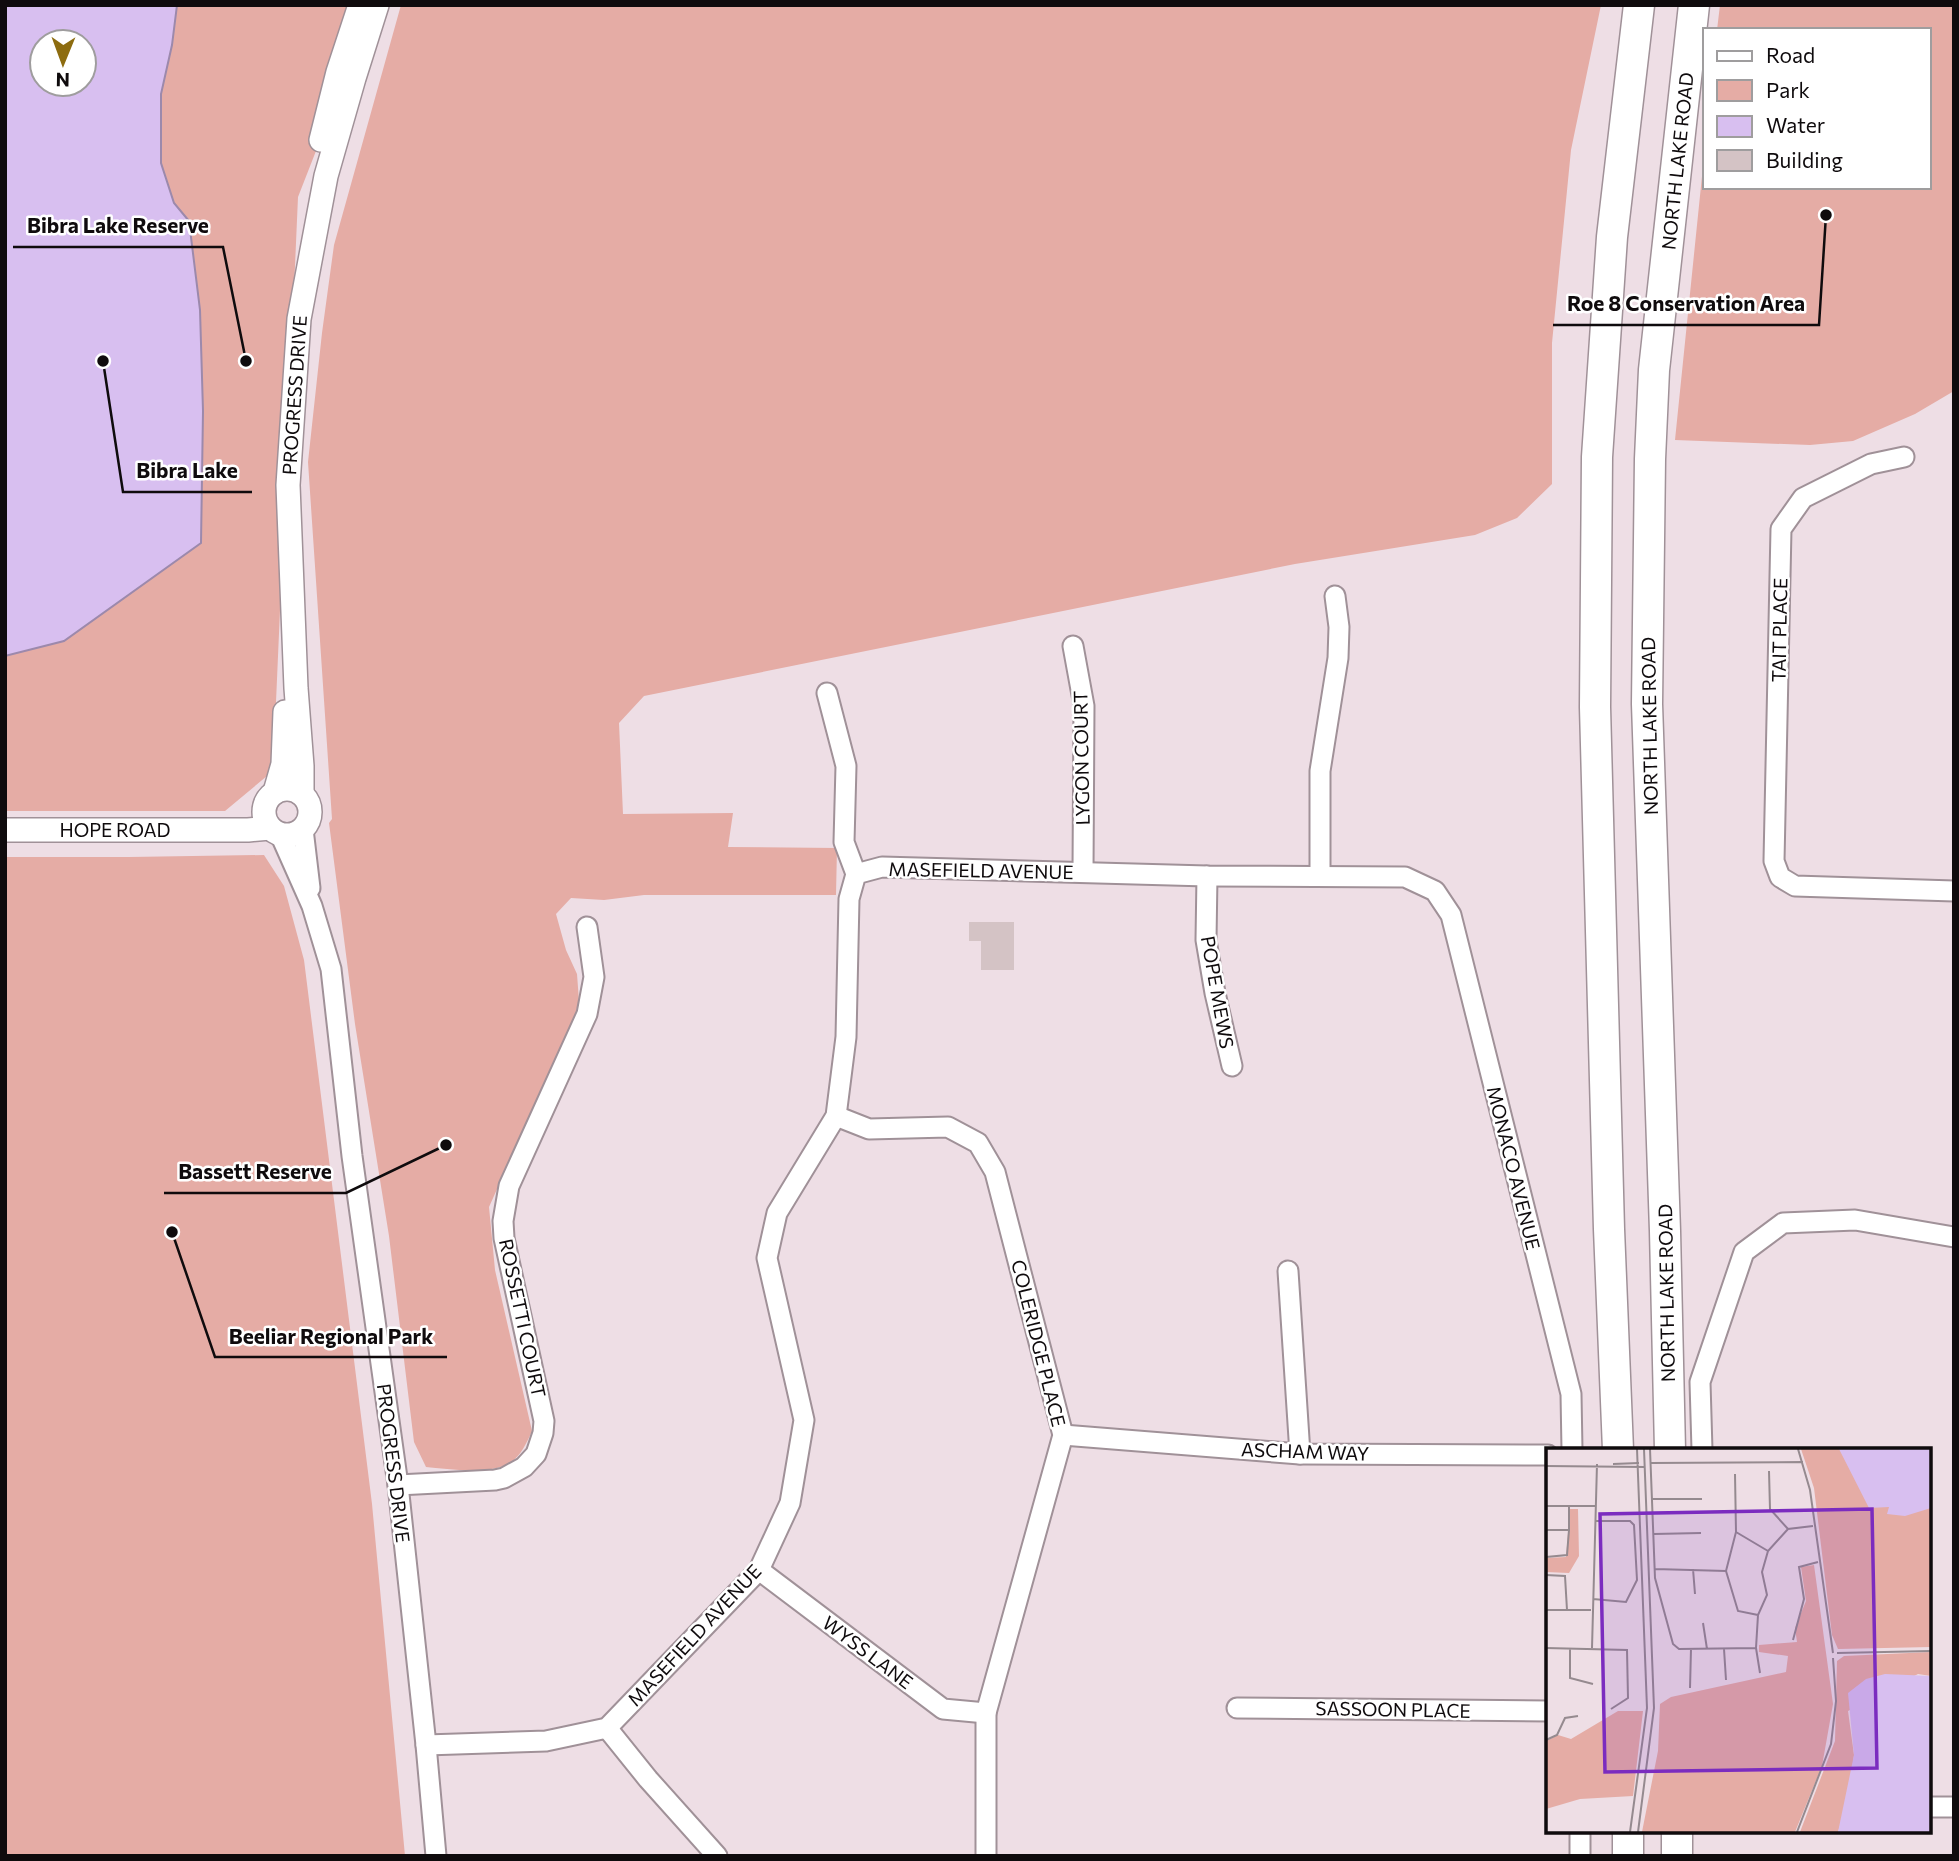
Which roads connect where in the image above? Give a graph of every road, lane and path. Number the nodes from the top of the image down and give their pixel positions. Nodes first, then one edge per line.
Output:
1 (360, 5) edge
2 (377, 5) edge
3 (1639, 5) edge
4 (1694, 5) edge
5 (1904, 457) dead end
6 (1335, 596) dead end
7 (1073, 646) dead end
8 (827, 693) dead end
9 (302, 794) junction
10 (270, 798) junction
11 (224, 829) junction
12 (303, 829) junction
13 (5, 830) edge
14 (275, 831) junction
15 (1083, 872) junction
16 (856, 874) junction
17 (1207, 876) junction
18 (1320, 876) junction
19 (1435, 891) joint
20 (1954, 891) edge
21 (312, 906) junction
22 (587, 927) dead end
23 (1232, 1066) dead end
24 (836, 1116) junction
25 (1954, 1237) edge
26 (1288, 1271) dead end
27 (1063, 1435) junction
28 (1572, 1448) edge
29 (1618, 1448) edge
30 (1670, 1448) edge
31 (1702, 1448) edge
32 (1300, 1454) junction
33 (1546, 1455) edge
34 (398, 1485) junction
35 (759, 1570) junction
36 (1237, 1707) dead end
37 (1546, 1711) edge
38 (986, 1713) junction
39 (607, 1728) junction
40 (426, 1745) junction
41 (1931, 1807) edge
42 (1954, 1807) edge
43 (1580, 1833) edge
44 (1628, 1833) edge
45 (1677, 1833) edge
46 (436, 1856) edge
47 (717, 1856) edge
48 (986, 1856) edge
49 (1580, 1856) edge
50 (1628, 1856) edge
51 (1677, 1856) edge

1 - 10 street, PROGRESS DRIVE
2 - 9 street, PROGRESS DRIVE
3 - 29 main road
4 - 30 main road, NORTH LAKE ROAD
5 - 20 street, TAIT PLACE
6 - 18 street
7 - 15 street, LYGON COURT
8 - 16 street
9 - 10 street
9 - 12 street
10 - 11 street
10 - 14 street
11 - 13 street, HOPE ROAD
11 - 14 street, HOPE ROAD
12 - 14 street
12 - 21 street, PROGRESS DRIVE
14 - 21 street, PROGRESS DRIVE
15 - 16 street, MASEFIELD AVENUE
15 - 17 street, MASEFIELD AVENUE
16 - 24 street, MASEFIELD AVENUE
17 - 18 street, MASEFIELD AVENUE
17 - 23 street, POPE MEWS
18 - 19 street, MASEFIELD AVENUE
19 - 28 street, MONACO AVENUE
21 - 34 street, PROGRESS DRIVE
22 - 34 street, ROSSETTI COURT
24 - 27 street, COLERIDGE PLACE
24 - 35 street, MASEFIELD AVENUE
25 - 31 street
26 - 32 street
27 - 32 street, ASCHAM WAY
27 - 38 street, COLERIDGE PLACE
32 - 33 street, ASCHAM WAY
34 - 40 street, PROGRESS DRIVE
35 - 38 street, WYSS LANE
35 - 39 street, MASEFIELD AVENUE
36 - 37 street, SASSOON PLACE
38 - 48 street, COLERIDGE PLACE
39 - 40 street
39 - 47 street
40 - 46 street, PROGRESS DRIVE
41 - 42 street
43 - 49 street
44 - 50 main road
45 - 51 main road

